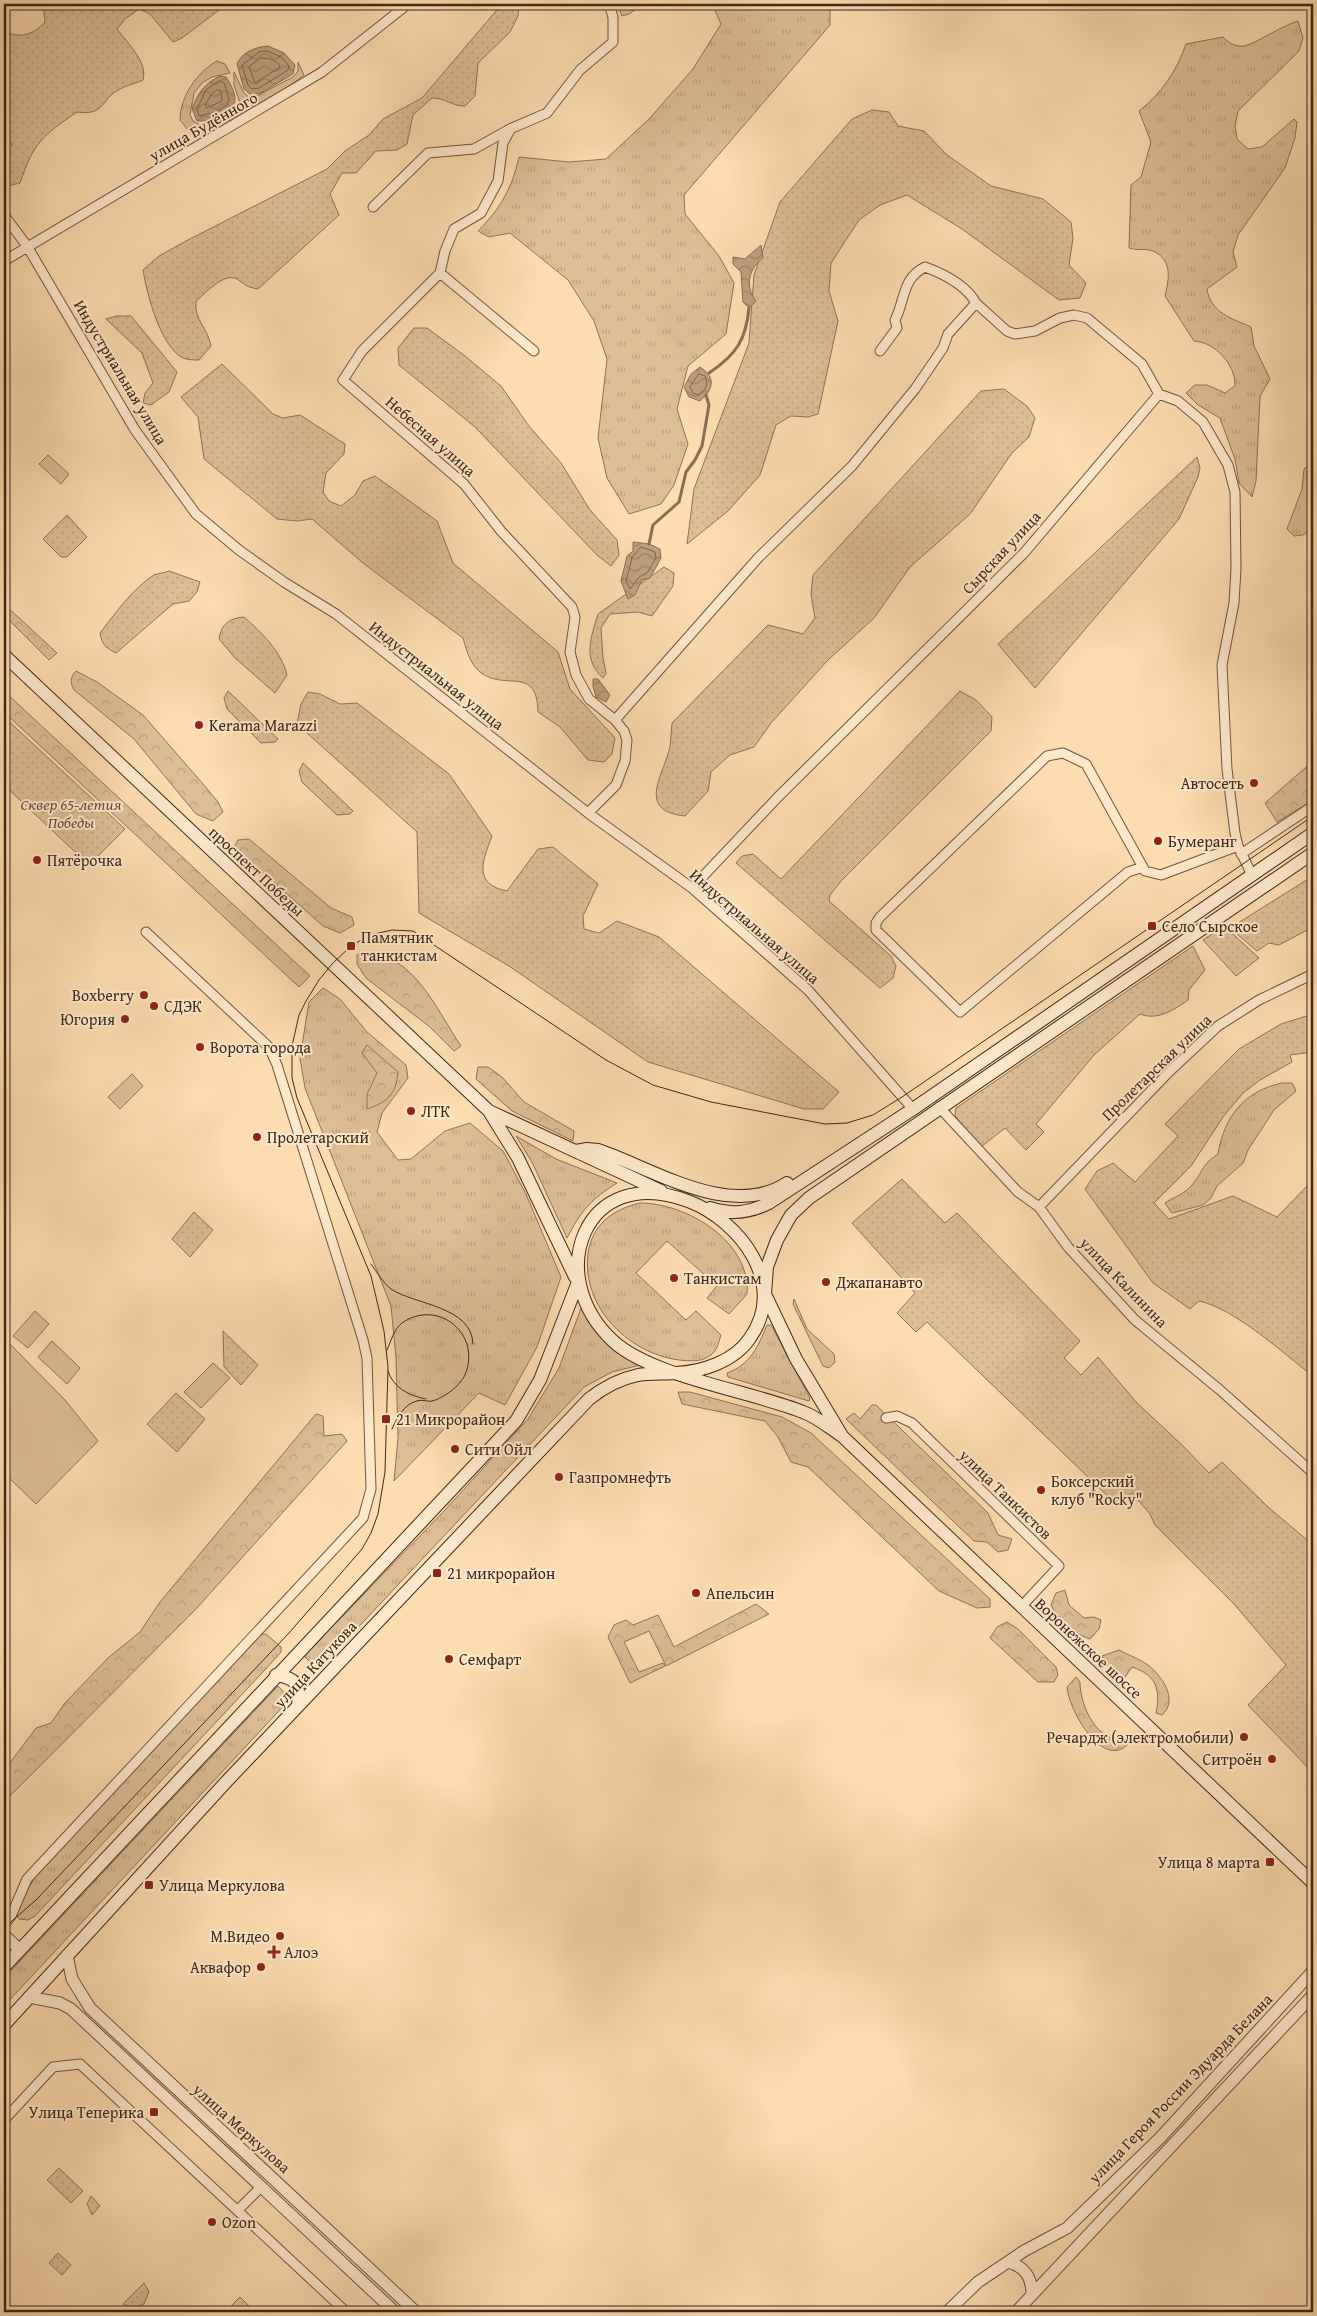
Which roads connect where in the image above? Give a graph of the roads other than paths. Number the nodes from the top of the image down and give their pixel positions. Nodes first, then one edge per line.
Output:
1 (408, 4) edge
2 (609, 4) edge
3 (510, 129) junction
4 (374, 207) dead end
5 (4, 215) edge
6 (27, 246) junction
7 (4, 261) edge
8 (440, 273) junction
9 (976, 303) junction
10 (534, 351) dead end
11 (880, 351) dead end
12 (1160, 394) junction
13 (4, 654) edge
14 (614, 720) junction
15 (1313, 806) edge
16 (588, 813) junction
17 (1313, 833) edge
18 (1240, 850) junction
19 (1313, 853) edge
20 (1143, 867) junction
21 (1252, 875) junction
22 (692, 888) junction
23 (146, 932) dead end
24 (1313, 974) edge
25 (939, 1107) junction
26 (913, 1109) junction
27 (489, 1111) junction
28 (576, 1151) junction
29 (834, 1159) junction
30 (668, 1193) junction
31 (695, 1204) junction
32 (1039, 1207) junction
33 (578, 1282) junction
34 (765, 1294) junction
35 (678, 1373) junction
36 (886, 1418) dead end
37 (842, 1436) junction
38 (1313, 1473) edge
39 (1021, 1607) junction
40 (276, 1675) junction
41 (298, 1706) junction
42 (1313, 1883) edge
43 (4, 1925) edge
44 (4, 1935) edge
45 (20, 1950) junction
46 (67, 1954) junction
47 (4, 1967) edge
48 (1313, 1971) edge
49 (1313, 1995) edge
50 (29, 1997) junction
51 (4, 2025) edge
52 (4, 2120) edge
53 (261, 2187) junction
54 (238, 2210) junction
55 (1008, 2262) junction
56 (1032, 2295) junction
57 (343, 2311) edge
58 (395, 2312) edge
59 (416, 2312) edge
60 (947, 2312) edge
61 (1016, 2312) edge

1 - 6 street, улица Будённого
2 - 3 street
3 - 4 street
3 - 8 street
5 - 6 street, Индустриальная улица
6 - 7 street, улица Будённого
6 - 16 street, Индустриальная улица
8 - 10 street
8 - 14 street, Небесная улица
9 - 11 street
9 - 12 street
9 - 14 street
12 - 18 street
12 - 22 street, Сырская улица
13 - 27 main road, проспект Победы
14 - 16 street, Небесная улица
15 - 18 street
16 - 22 street, Индустриальная улица
17 - 21 main road
18 - 20 street
18 - 21 street
19 - 25 main road
20 - 20 street
21 - 26 main road
22 - 26 street, Индустриальная улица
23 - 43 street
24 - 32 street, Пролетарская улица
25 - 32 street, улица Калинина
25 - 34 main road
26 - 29 main road
27 - 28 main road
27 - 33 main road
28 - 29 main road
28 - 30 main road
29 - 31 main road
30 - 31 main road
30 - 33 main road
31 - 34 main road
32 - 38 street, улица Калинина
33 - 35 main road
33 - 40 main road, улица Катукова
34 - 35 main road
34 - 37 main road
35 - 37 main road
35 - 41 main road, улица Катукова
36 - 39 street, улица Танкистов
37 - 39 main road, Воронежское шоссе
39 - 42 main road, Воронежское шоссе
40 - 41 main road
40 - 45 main road, улица Катукова
41 - 46 main road, улица Катукова
44 - 45 street
45 - 47 main road, улица Катукова
46 - 50 main road, улица Катукова
46 - 59 street, улица Меркулова
48 - 55 street, улица Героя России Эдуарда Белана
49 - 56 street, улица Героя России Эдуарда Белана
50 - 51 main road, улица Катукова
50 - 53 street, улица Меркулова
52 - 54 street
53 - 54 street
53 - 58 street, улица Меркулова
54 - 57 street
55 - 56 street
55 - 60 street, улица Героя России Эдуарда Белана
56 - 61 street, улица Героя России Эдуарда Белана

